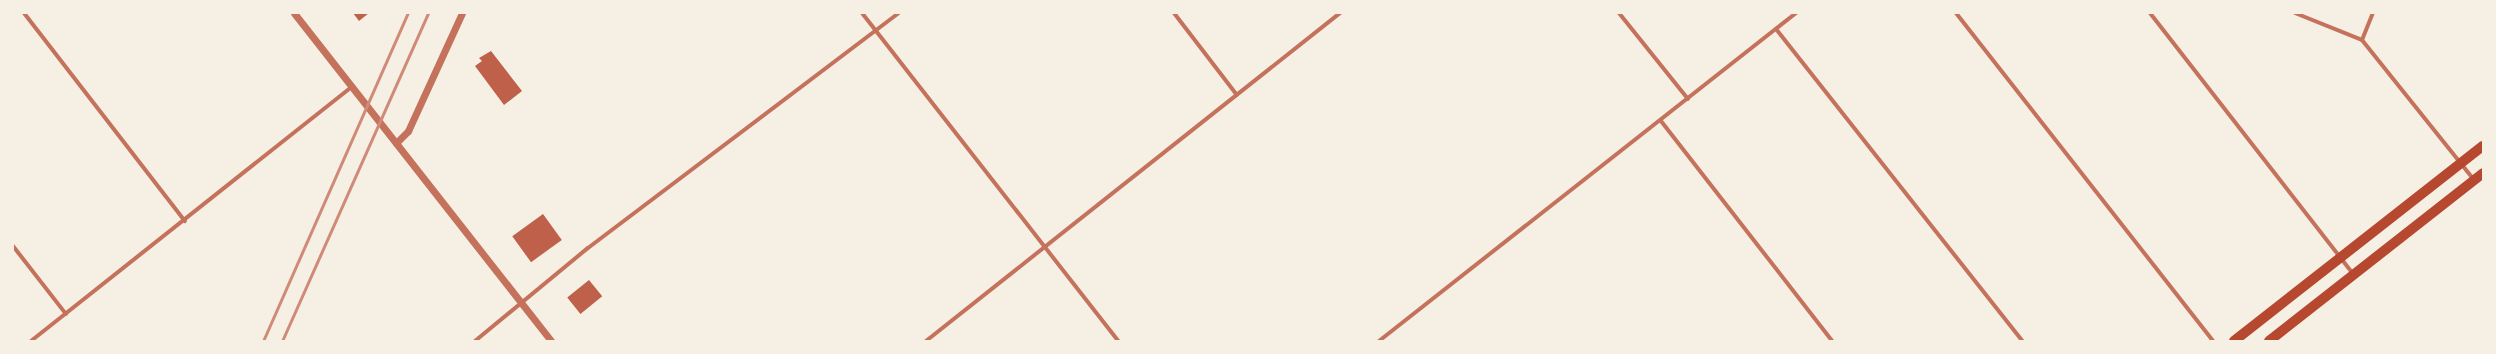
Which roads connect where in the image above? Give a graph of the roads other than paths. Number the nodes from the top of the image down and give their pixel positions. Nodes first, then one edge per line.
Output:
1 (24, 13) edge
2 (294, 13) edge
3 (462, 13) edge
4 (862, 13) edge
5 (899, 13) edge
6 (1174, 13) edge
7 (1340, 13) edge
8 (1619, 13) edge
9 (1796, 13) edge
10 (1956, 13) edge
11 (2150, 13) edge
12 (2295, 13) edge
13 (2373, 13) edge
14 (1776, 29) junction
15 (876, 31) junction
16 (2362, 40) junction
17 (352, 87) junction
18 (1237, 95) junction
19 (1688, 99) junction
20 (1661, 121) junction
21 (396, 143) junction
22 (2483, 146) edge
23 (2460, 163) junction
24 (2483, 173) edge
25 (2474, 180) junction
26 (185, 221) junction
27 (13, 246) edge
28 (1045, 247) junction
29 (2340, 258) junction
30 (2353, 275) junction
31 (521, 303) junction
32 (66, 314) junction
33 (31, 341) edge
34 (475, 341) edge
35 (551, 341) edge
36 (926, 341) edge
37 (1118, 341) edge
38 (1379, 341) edge
39 (1832, 341) edge
40 (2022, 341) edge
41 (2213, 341) edge
42 (2234, 341) edge
43 (2269, 341) edge

1 - 26 street
2 - 17 street
3 - 21 street
4 - 15 street
5 - 15 street
6 - 18 street
7 - 18 street
8 - 19 street
9 - 14 street
10 - 41 street
11 - 29 street
12 - 16 street
13 - 16 street
14 - 19 street
14 - 40 street
15 - 28 street
15 - 31 street
16 - 23 street
17 - 21 street
17 - 26 street
18 - 28 street
19 - 20 street
20 - 38 street
20 - 39 street
21 - 31 street
22 - 23 main road
23 - 25 street
23 - 29 main road
24 - 25 main road
25 - 30 main road
26 - 32 street
27 - 32 street
28 - 36 street
28 - 37 street
29 - 30 street
29 - 42 main road
30 - 43 main road
31 - 34 street
31 - 35 street
32 - 33 street

